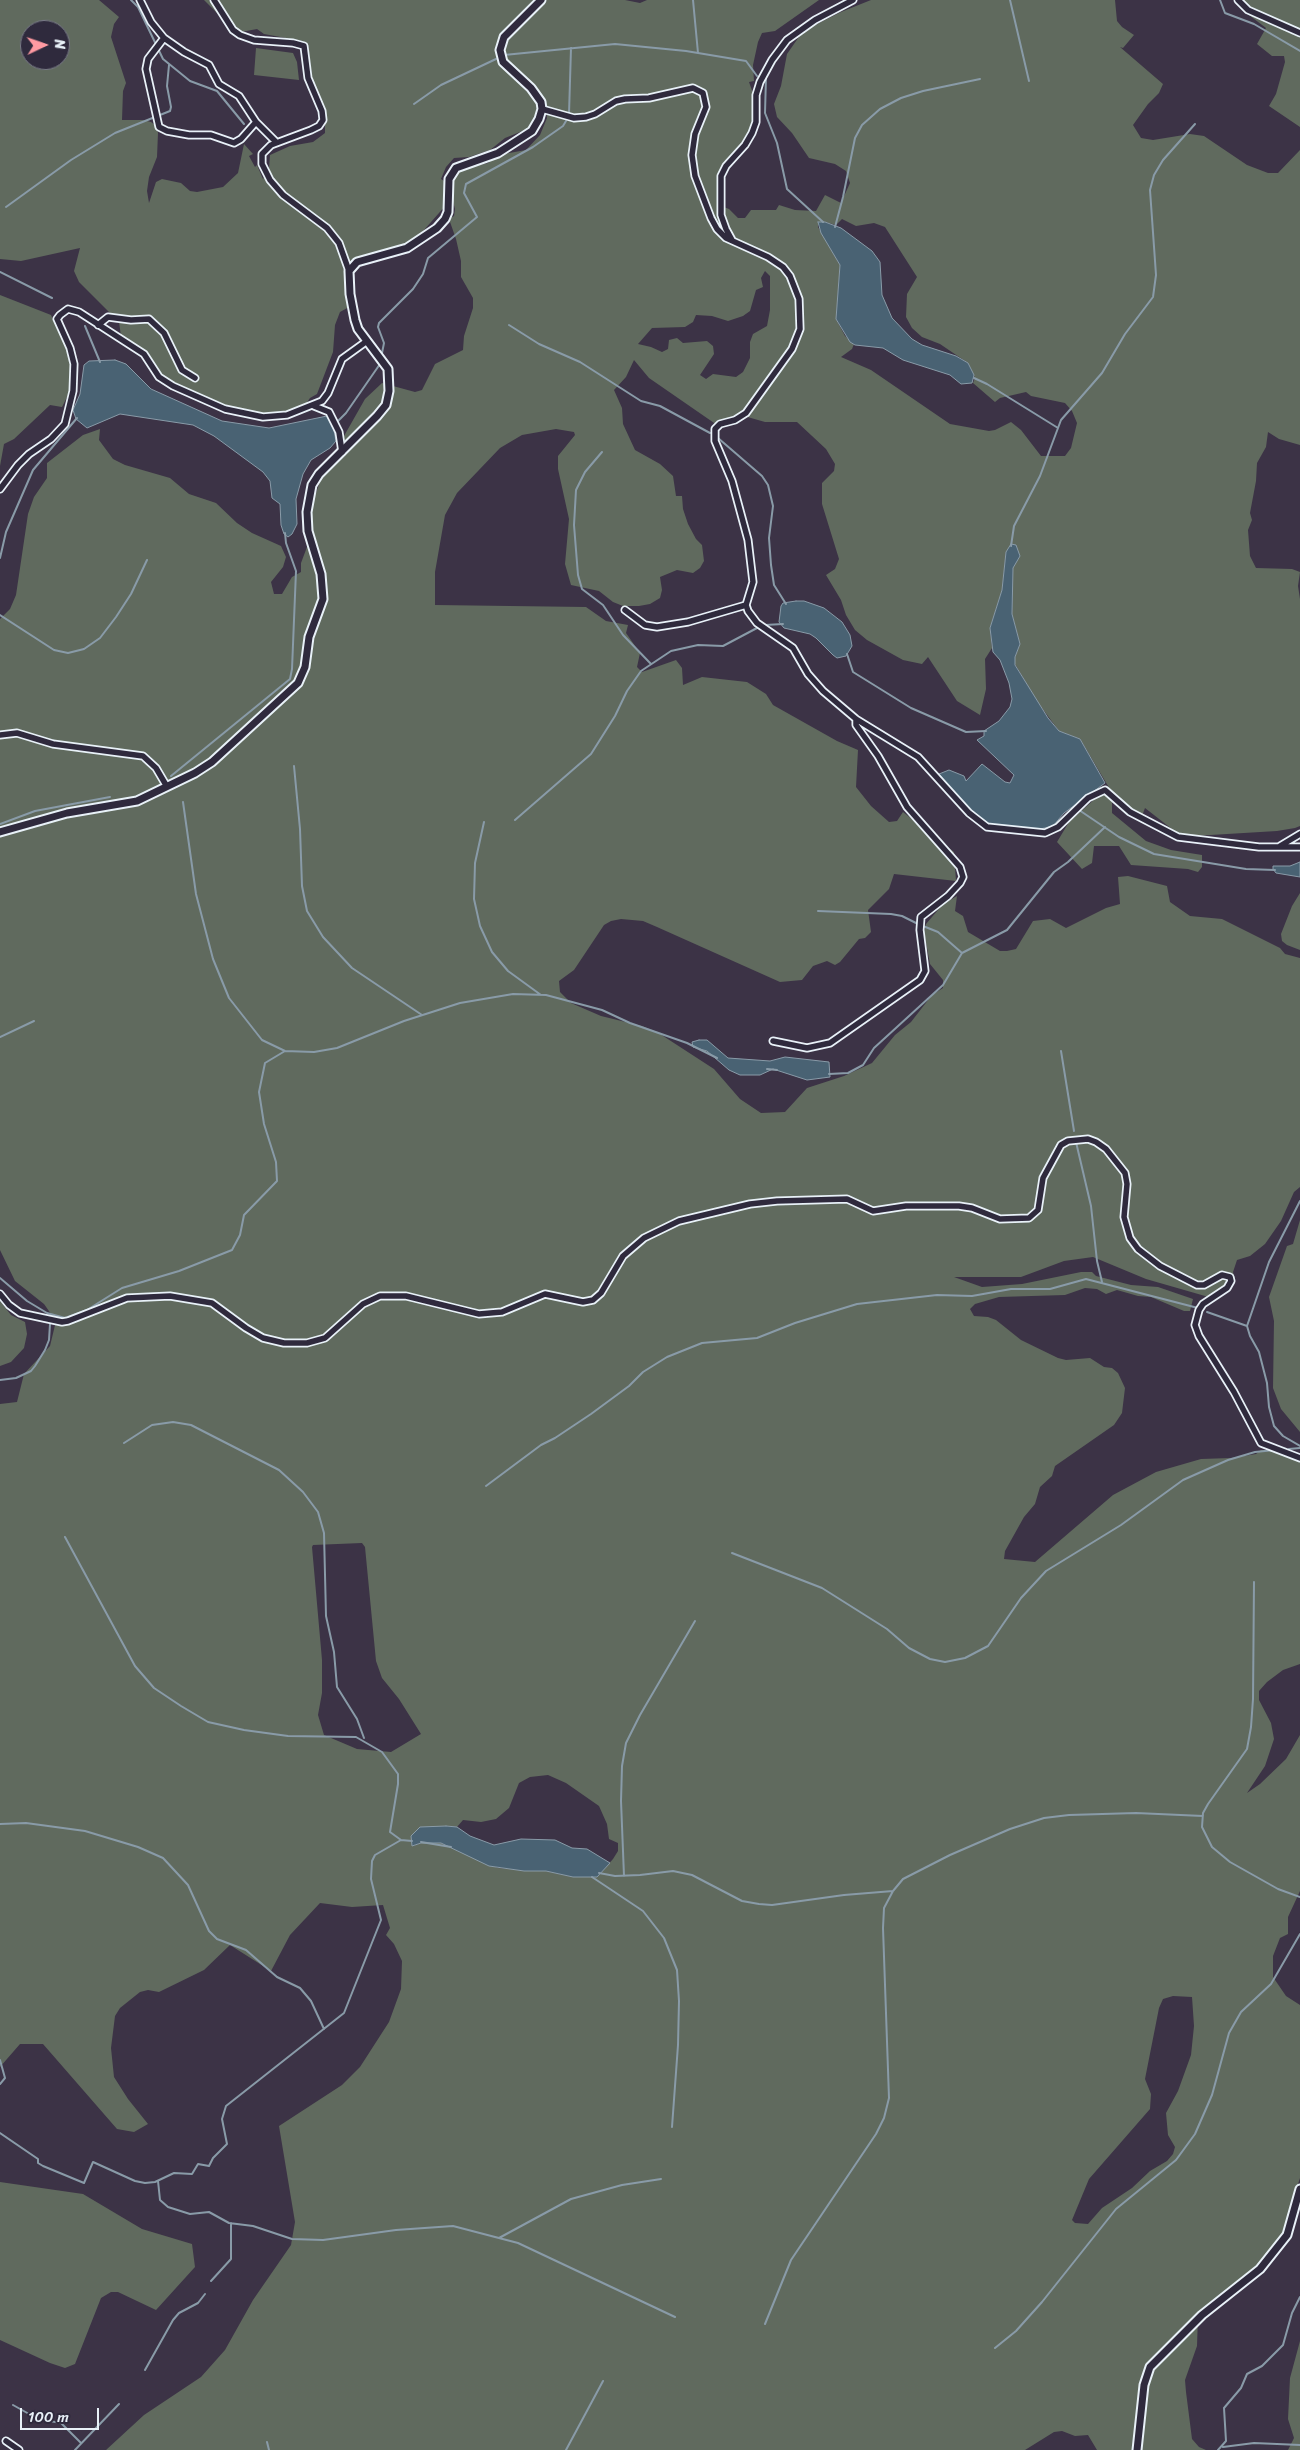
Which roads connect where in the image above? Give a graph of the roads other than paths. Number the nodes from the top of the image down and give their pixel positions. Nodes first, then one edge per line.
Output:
1 (140, 0) edge
2 (214, 0) edge
3 (541, 0) edge
4 (853, 0) edge
5 (1238, 0) edge
6 (1300, 33) edge
7 (164, 38) junction
8 (542, 109) junction
9 (256, 122) junction
10 (276, 142) junction
11 (732, 240) junction
12 (349, 271) junction
13 (98, 325) junction
14 (367, 341) junction
15 (195, 378) dead end
16 (314, 406) junction
17 (342, 452) junction
18 (0, 489) edge
19 (746, 605) junction
20 (625, 610) dead end
21 (856, 719) junction
22 (0, 735) edge
23 (166, 785) junction
24 (0, 832) edge
25 (1300, 834) edge
26 (1278, 847) junction
27 (1300, 847) edge
28 (772, 1041) dead end
29 (0, 1294) edge
30 (1300, 1458) edge
31 (1300, 2189) edge
32 (6, 2441) dead end
33 (19, 2450) edge
34 (1137, 2450) edge

1 - 7 street
2 - 10 street
3 - 8 street
4 - 11 street
5 - 6 street
7 - 9 street
7 - 9 street
8 - 11 street
8 - 12 street
9 - 10 street
10 - 12 street
11 - 19 street
12 - 14 street
13 - 15 street
13 - 16 street
13 - 18 street
14 - 16 street
14 - 17 street
16 - 17 street
17 - 23 street
19 - 20 street
19 - 21 street
21 - 26 street
21 - 28 street
22 - 23 street
23 - 24 street
25 - 26 street
26 - 27 street
29 - 30 street
31 - 34 street
32 - 33 street

